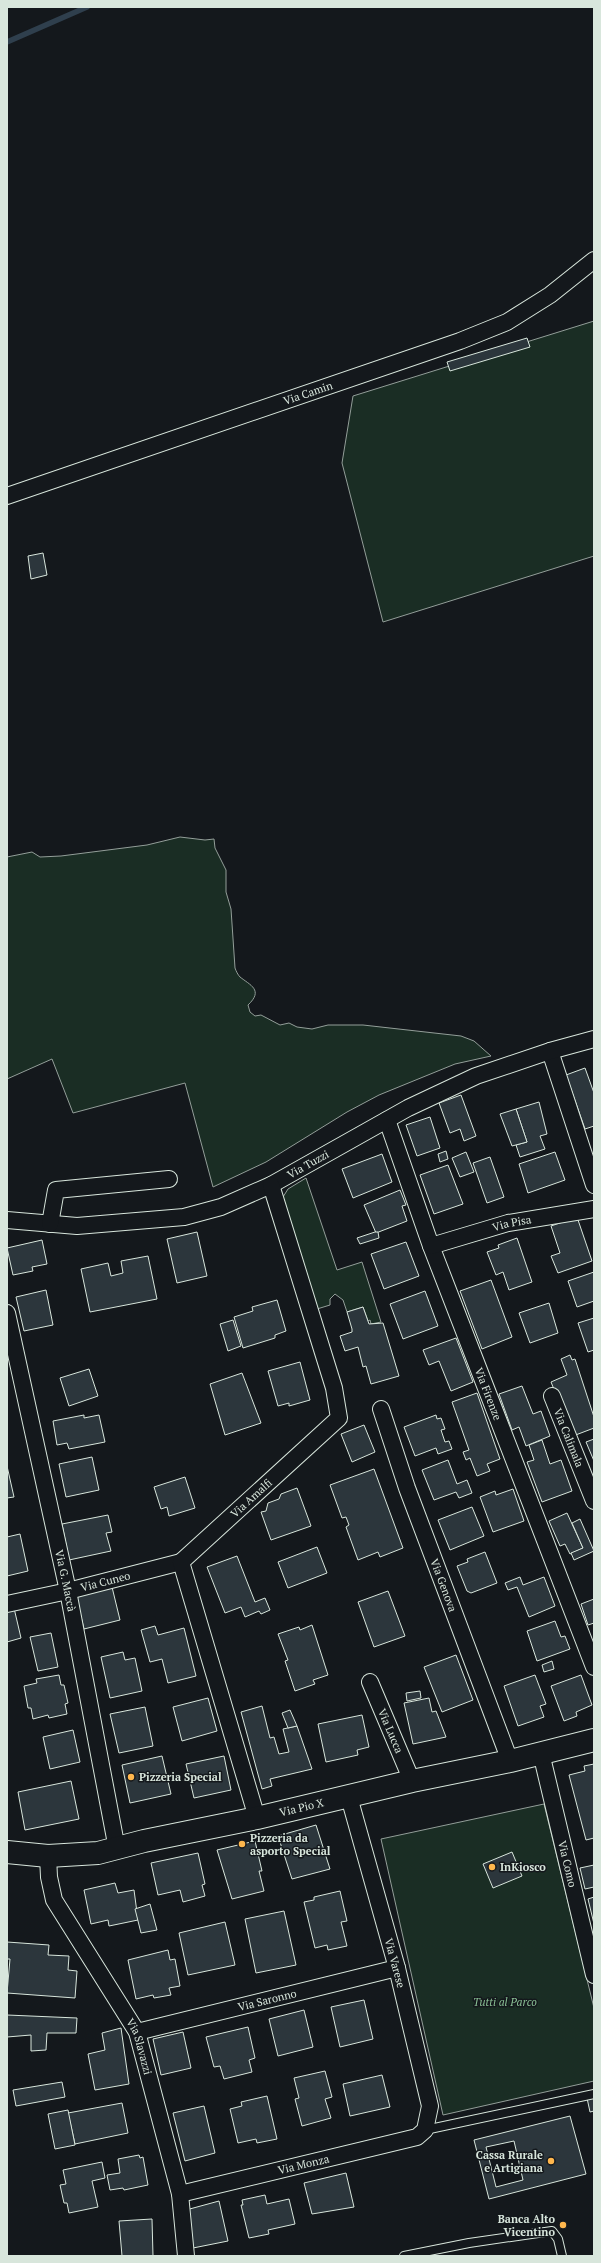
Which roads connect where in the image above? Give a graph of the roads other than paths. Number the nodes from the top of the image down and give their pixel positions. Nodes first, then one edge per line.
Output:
1 (594, 260) edge
2 (7, 496) edge
3 (594, 1039) edge
4 (550, 1051) junction
5 (387, 1120) junction
6 (168, 1179) dead end
7 (270, 1185) junction
8 (594, 1185) edge
9 (594, 1209) edge
10 (7, 1220) edge
11 (50, 1224) junction
12 (431, 1246) junction
13 (7, 1313) edge
14 (552, 1396) dead end
15 (381, 1409) dead end
16 (594, 1501) edge
17 (180, 1562) junction
18 (68, 1591) junction
19 (7, 1604) edge
20 (594, 1667) edge
21 (370, 1682) dead end
22 (594, 1740) edge
23 (541, 1753) junction
24 (510, 1760) junction
25 (412, 1781) junction
26 (349, 1797) junction
27 (257, 1818) junction
28 (117, 1849) junction
29 (7, 1852) edge
30 (48, 1856) junction
31 (591, 1952) edge
32 (396, 1968) junction
33 (594, 1975) edge
34 (137, 2032) junction
35 (594, 2094) edge
36 (425, 2130) junction
37 (180, 2194) junction
38 (186, 2256) edge
39 (404, 2256) edge
40 (562, 2256) edge

1 - 2 street, Via Camin
3 - 4 street, Via Tuzzi
4 - 5 street, Via Tuzzi
4 - 8 street
5 - 7 street, Via Tuzzi
5 - 12 street, Via Firenze
6 - 11 street
7 - 11 street, Via Tuzzi
7 - 17 street, Via Amalfi
9 - 12 street, Via Pisa
10 - 11 street, Via Tuzzi
12 - 20 street, Via Firenze
13 - 18 street, Via G. Maccà
14 - 16 street, Via Calimala
15 - 24 street, Via Genova
17 - 18 street, Via Cuneo
17 - 27 street
18 - 19 street, Via Cuneo
18 - 28 street, Via G. Maccà
21 - 25 street, Via Lucca
22 - 23 street, Via Pio X
23 - 24 street, Via Pio X
23 - 31 street, Via Como
24 - 25 street, Via Pio X
25 - 26 street, Via Pio X
26 - 27 street, Via Pio X
26 - 32 street, Via Varese
27 - 28 street, Via Pio X
28 - 30 street, Via Pio X
29 - 30 street, Via Pio X
30 - 34 street, Via Slavazzi
31 - 33 street, Via Como
32 - 34 street, Via Saronno
32 - 36 street, Via Varese
34 - 37 street, Via Slavazzi
35 - 36 lane
36 - 37 street, Via Monza
37 - 38 street, Via Slavazzi
39 - 40 lane

